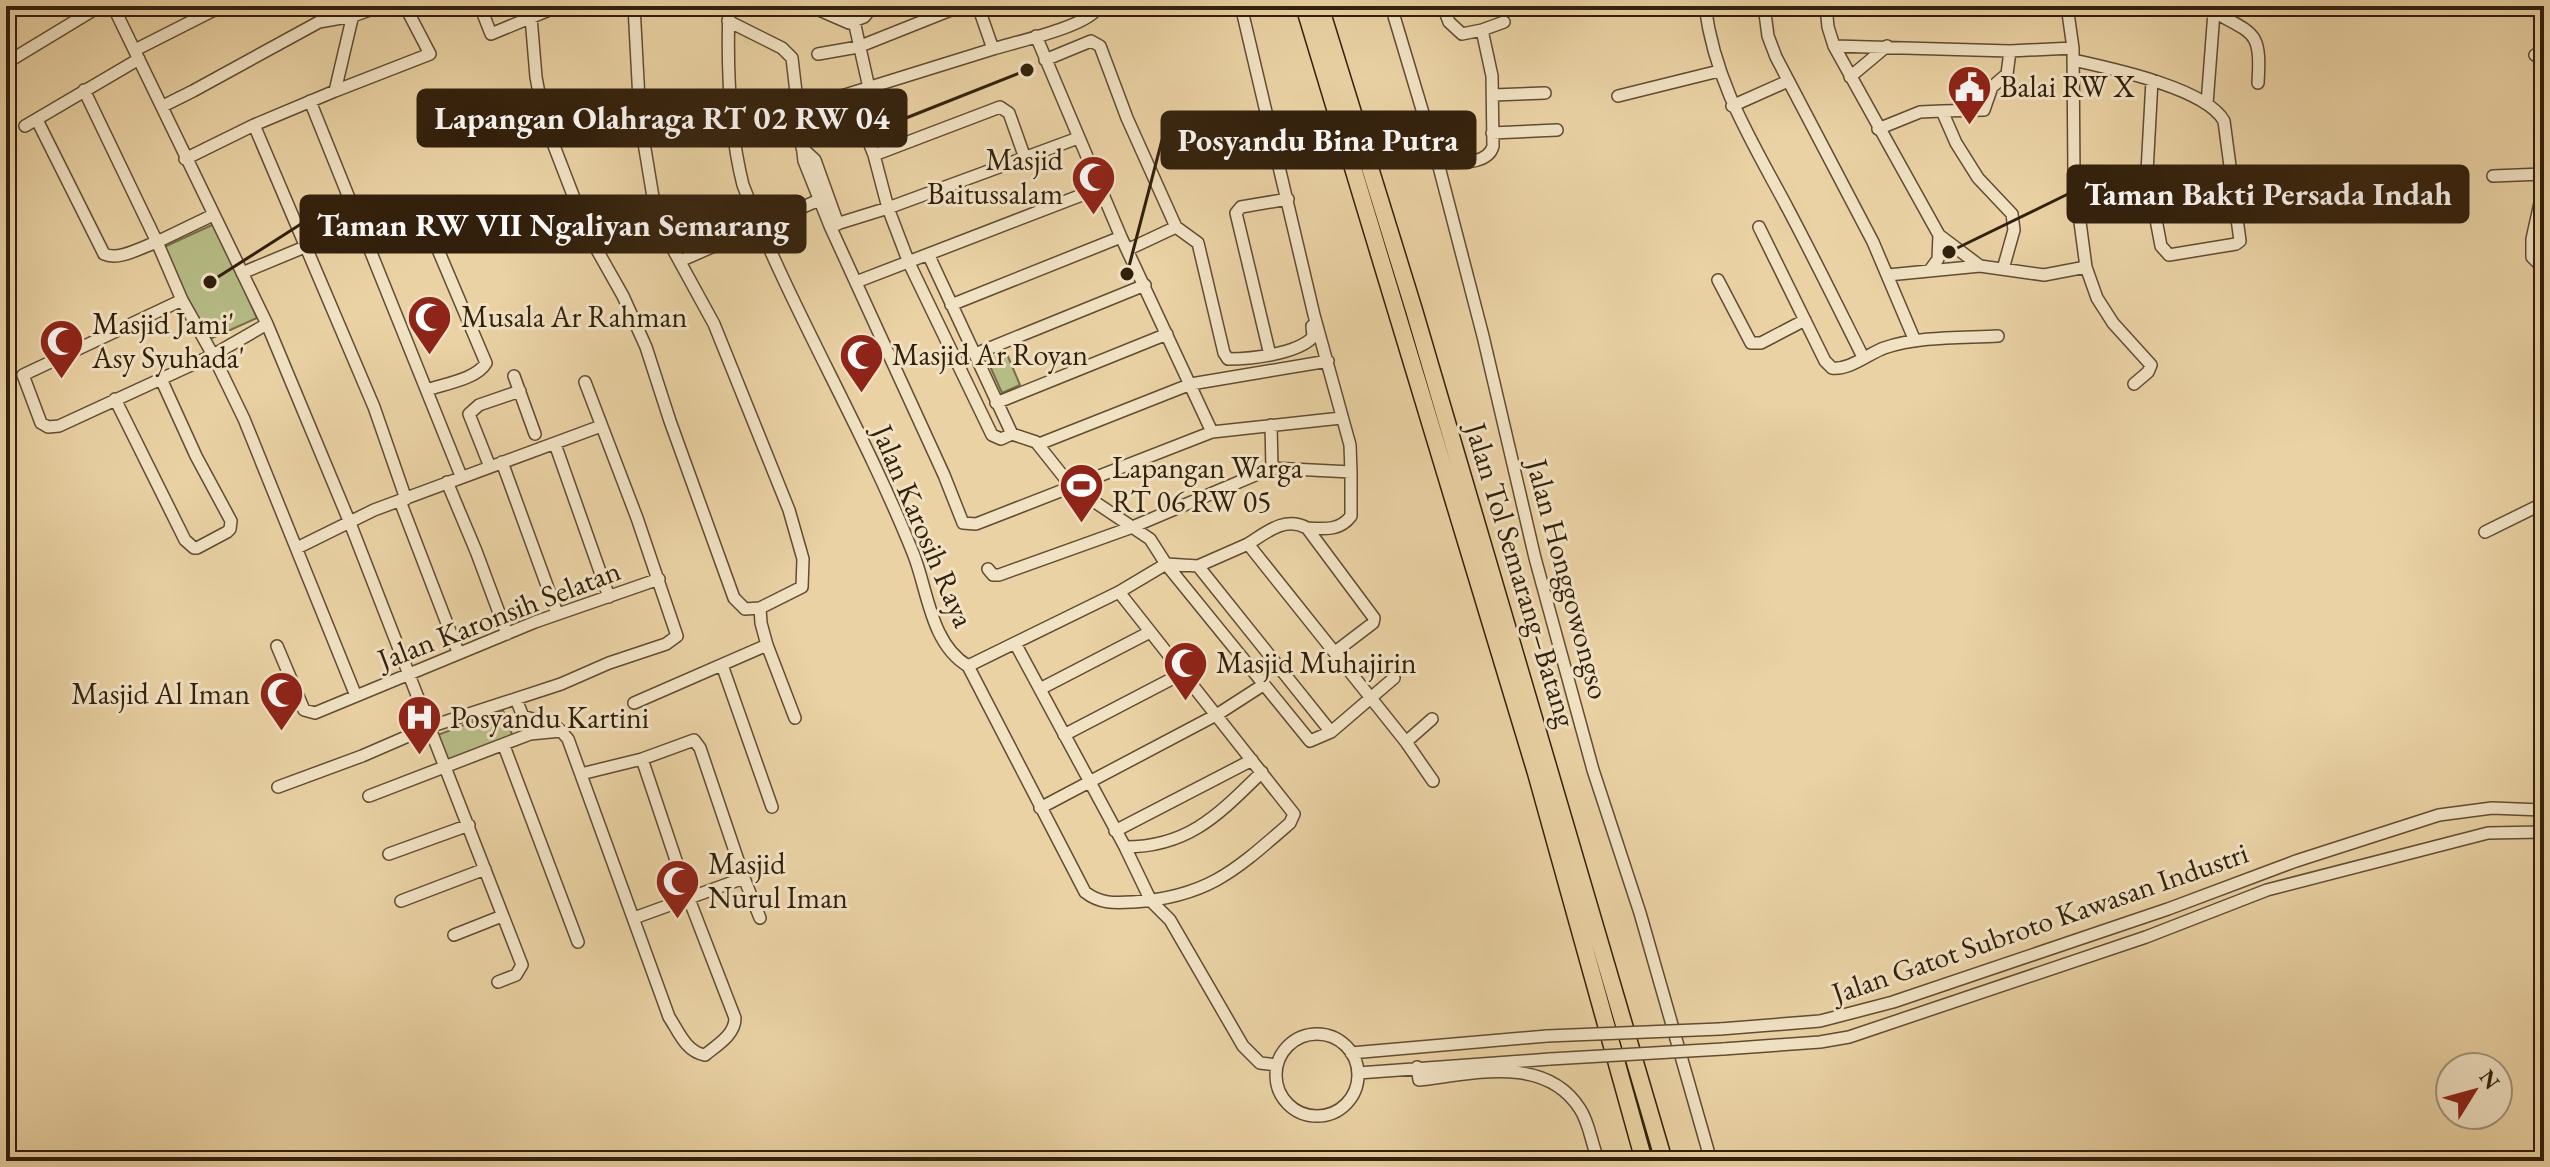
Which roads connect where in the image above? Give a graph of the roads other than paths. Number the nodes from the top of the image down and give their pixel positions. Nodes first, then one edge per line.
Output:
1 (100, 6) edge
2 (113, 6) edge
3 (222, 6) edge
4 (381, 6) edge
5 (405, 6) edge
6 (480, 6) edge
7 (559, 6) edge
8 (634, 6) edge
9 (729, 6) edge
10 (810, 6) edge
11 (873, 6) edge
12 (961, 6) edge
13 (978, 6) edge
14 (1099, 6) edge
15 (1241, 6) edge
16 (1304, 6) edge
17 (1320, 6) edge
18 (1391, 6) edge
19 (1443, 6) edge
20 (1705, 6) edge
21 (1764, 6) edge
22 (1826, 6) edge
23 (2067, 6) edge
24 (2196, 6) edge
25 (2216, 9) edge
26 (354, 11) edge
27 (538, 12) edge
28 (728, 21) junction
29 (854, 21) junction
30 (1504, 22) dead end
31 (1482, 30) junction
32 (1036, 36) junction
33 (1834, 46) junction
34 (1887, 46) junction
35 (858, 47) junction
36 (993, 49) junction
37 (2010, 51) junction
38 (818, 54) dead end
39 (2073, 54) junction
40 (137, 55) junction
41 (7, 58) edge
42 (1045, 60) junction
43 (1719, 71) junction
44 (1850, 77) junction
45 (2152, 80) junction
46 (1788, 81) junction
47 (2258, 83) dead end
48 (869, 88) junction
49 (84, 90) junction
50 (332, 92) junction
51 (1545, 93) dead end
52 (850, 95) junction
53 (1493, 95) junction
54 (1618, 96) dead end
55 (832, 99) dead end
56 (310, 101) junction
57 (2207, 104) junction
58 (163, 106) junction
59 (1732, 106) junction
60 (1942, 111) junction
61 (37, 120) junction
62 (254, 125) junction
63 (25, 126) dead end
64 (1878, 129) junction
65 (1557, 130) dead end
66 (1492, 133) junction
67 (1078, 138) junction
68 (801, 147) junction
69 (874, 155) junction
70 (1025, 158) junction
71 (185, 159) junction
72 (1438, 163) junction
73 (2544, 174) edge
74 (2493, 176) dead end
75 (2544, 185) edge
76 (1100, 188) junction
77 (819, 200) junction
78 (1286, 200) junction
79 (888, 208) junction
80 (213, 215) junction
81 (2541, 221) edge
82 (360, 224) junction
83 (760, 225) junction
84 (834, 225) junction
85 (1176, 227) junction
86 (1759, 227) dead end
87 (1939, 235) junction
88 (1121, 237) junction
89 (157, 242) junction
90 (436, 245) dead end
91 (305, 247) junction
92 (1129, 249) junction
93 (929, 256) junction
94 (680, 261) junction
95 (909, 263) junction
96 (2544, 263) edge
97 (1980, 266) junction
98 (2086, 267) junction
99 (2003, 269) junction
100 (1930, 270) junction
101 (242, 273) junction
102 (1888, 275) junction
103 (1718, 280) dead end
104 (856, 282) junction
105 (1145, 285) junction
106 (182, 300) junction
107 (951, 305) junction
108 (1805, 320) junction
109 (267, 324) junction
110 (1167, 334) junction
111 (1998, 336) dead end
112 (1915, 341) junction
113 (975, 354) junction
114 (213, 355) junction
115 (1270, 355) junction
116 (1863, 357) junction
117 (1328, 361) junction
118 (514, 376) dead end
119 (161, 379) junction
120 (585, 382) dead end
121 (1191, 384) junction
122 (2134, 384) dead end
123 (427, 390) junction
124 (520, 391) junction
125 (115, 399) junction
126 (996, 403) junction
127 (1341, 418) junction
128 (1271, 425) junction
129 (601, 426) junction
130 (1212, 432) junction
131 (535, 434) dead end
132 (1012, 434) junction
133 (555, 444) junction
134 (1039, 444) junction
135 (496, 465) junction
136 (1272, 468) junction
137 (1351, 472) junction
138 (461, 476) junction
139 (447, 482) junction
140 (1071, 486) junction
141 (403, 500) junction
142 (2544, 503) edge
143 (350, 523) junction
144 (1130, 528) junction
145 (1307, 528) junction
146 (2485, 532) dead end
147 (1248, 544) junction
148 (297, 548) junction
149 (1166, 564) junction
150 (1198, 566) junction
151 (988, 569) dead end
152 (659, 579) junction
153 (1119, 592) junction
154 (609, 597) junction
155 (760, 608) junction
156 (557, 613) junction
157 (1150, 632) junction
158 (507, 634) junction
159 (1015, 643) junction
160 (767, 645) junction
161 (277, 646) dead end
162 (458, 652) junction
163 (1335, 652) junction
164 (722, 665) junction
165 (968, 666) junction
166 (1183, 673) junction
167 (409, 676) junction
168 (1394, 678) dead end
169 (1263, 685) junction
170 (1040, 689) junction
171 (356, 696) junction
172 (1370, 698) junction
173 (516, 699) junction
174 (634, 703) dead end
175 (1218, 714) junction
176 (522, 716) junction
177 (795, 718) dead end
178 (1432, 719) dead end
179 (429, 727) junction
180 (561, 731) junction
181 (1331, 732) junction
182 (530, 734) junction
183 (1064, 735) junction
184 (1406, 742) junction
185 (504, 746) junction
186 (642, 759) junction
187 (1252, 760) junction
188 (445, 768) junction
189 (1262, 772) junction
190 (581, 774) junction
191 (1433, 781) dead end
192 (1090, 782) junction
193 (278, 787) dead end
194 (369, 796) dead end
195 (772, 807) dead end
196 (1040, 808) junction
197 (2544, 810) edge
198 (469, 825) junction
199 (1115, 831) junction
200 (2544, 832) edge
201 (1125, 847) junction
202 (389, 854) dead end
203 (485, 869) junction
204 (744, 878) junction
205 (689, 899) junction
206 (401, 901) dead end
207 (1151, 901) junction
208 (502, 916) junction
209 (634, 918) junction
210 (760, 918) dead end
211 (454, 935) dead end
212 (578, 942) dead end
213 (498, 982) dead end
214 (1351, 1053) junction
215 (1277, 1065) junction
216 (1417, 1067) junction
217 (1358, 1073) junction
218 (1595, 1157) edge
219 (1644, 1161) edge
220 (1664, 1161) edge
221 (1711, 1161) edge

1 - 41 street
2 - 40 street
3 - 40 street
4 - 26 street
5 - 50 street
6 - 27 street
7 - 27 street
8 - 94 street
9 - 28 street, Jalan Karosih Raya
10 - 29 street
11 - 29 street
12 - 35 street
13 - 36 street
14 - 32 street
15 - 78 street
16 - 219 highway, Jalan Tol Semarang–Batang
17 - 220 highway, Jalan Tol Semarang–Batang
18 - 72 street, Jalan Honggowongso
19 - 31 street
20 - 43 street
21 - 46 street
22 - 33 street
23 - 39 street
24 - 25 street
25 - 47 street
25 - 57 street
26 - 50 street
26 - 58 street
27 - 155 street
28 - 68 street
28 - 83 street, Jalan Karosih Raya
29 - 35 street
30 - 31 street
31 - 53 street
32 - 36 street
32 - 42 street
33 - 34 street
33 - 44 street
34 - 37 street
34 - 44 street
35 - 38 street
35 - 48 street
36 - 48 street
37 - 39 street
37 - 60 street
39 - 45 street
39 - 98 street
40 - 49 street
40 - 58 street
42 - 67 street
42 - 85 street
43 - 54 street
43 - 59 street
44 - 64 street
45 - 57 street
45 - 57 street
46 - 59 street
46 - 102 street
48 - 52 street
49 - 61 street
49 - 89 street
50 - 56 street
51 - 53 street
52 - 55 street
52 - 69 street
53 - 66 street
56 - 62 street
56 - 82 street
58 - 71 street
59 - 116 street
60 - 64 street
60 - 99 street
61 - 63 street
61 - 89 street
62 - 71 street
62 - 91 street
64 - 87 street
65 - 66 street
66 - 72 street
67 - 70 street
67 - 76 street
68 - 77 street
68 - 84 street
69 - 70 street
69 - 79 street
70 - 79 street
71 - 80 street
72 - 221 street, Jalan Honggowongso
73 - 74 street
75 - 81 street
76 - 88 street
76 - 93 street
77 - 83 street
77 - 84 street
78 - 115 street
78 - 115 street
78 - 117 street
79 - 84 street
79 - 95 street
80 - 89 street
80 - 101 street
81 - 96 street
82 - 91 street
82 - 123 street
83 - 94 street
83 - 165 street, Jalan Karosih Raya
84 - 104 street
85 - 92 street
85 - 115 street
86 - 108 street
87 - 97 street
87 - 100 street
88 - 92 street
88 - 107 street
89 - 106 street
90 - 123 street
91 - 101 street
91 - 141 street
92 - 105 street
93 - 95 street
93 - 107 street
94 - 155 street
95 - 104 street
95 - 132 street
97 - 99 street
97 - 100 street
98 - 99 street
98 - 122 street
100 - 102 street
101 - 109 street
102 - 112 street
103 - 108 street
104 - 140 street
105 - 110 street
105 - 113 street
106 - 114 street
106 - 125 street
107 - 113 street
108 - 116 street
109 - 114 street
109 - 143 street
110 - 121 street
110 - 126 street
111 - 112 street
112 - 116 street
113 - 126 street
114 - 119 street
114 - 148 street
117 - 121 street
117 - 127 street
118 - 124 street
119 - 125 street
119 - 125 street
120 - 129 street
121 - 130 street
121 - 134 street
123 - 138 street
124 - 131 street
124 - 135 street
126 - 132 street
127 - 128 street
127 - 137 street
128 - 130 street
128 - 136 street
129 - 133 street
129 - 152 street
130 - 140 street
132 - 134 street
133 - 135 street
133 - 154 street
134 - 140 street
135 - 138 street
135 - 156 street
136 - 137 street
136 - 144 street
137 - 145 street
138 - 139 street
139 - 141 street
139 - 158 street
140 - 144 street
141 - 143 street
141 - 162 street
142 - 146 street
143 - 148 street
143 - 167 street
144 - 149 street
144 - 151 street
145 - 147 street
145 - 163 street
147 - 150 street
147 - 163 street
148 - 171 street
149 - 150 street
149 - 153 street
149 - 169 street
150 - 181 street
152 - 154 street, Jalan Karonsih Selatan
152 - 173 street
153 - 157 street
153 - 159 street
154 - 156 street, Jalan Karonsih Selatan
155 - 160 street
156 - 158 street, Jalan Karonsih Selatan
157 - 166 street
157 - 170 street
158 - 162 street, Jalan Karonsih Selatan
159 - 165 street
159 - 170 street
160 - 164 street
160 - 177 street
161 - 171 street, Jalan Karonsih Selatan
162 - 167 street, Jalan Karonsih Selatan
163 - 172 street
164 - 174 street
164 - 195 street
165 - 196 street, Jalan Karosih Raya
166 - 175 street
166 - 183 street
167 - 171 street, Jalan Karonsih Selatan
167 - 179 street
168 - 172 street
169 - 175 street
169 - 181 street
170 - 183 street
172 - 181 street
172 - 184 street
173 - 176 street
173 - 179 street
175 - 187 street
175 - 192 street
176 - 180 street
176 - 182 street
178 - 184 street
179 - 188 street
179 - 193 street
180 - 182 street
180 - 190 street
182 - 185 street
183 - 192 street
184 - 191 street
185 - 188 street
185 - 212 street
186 - 190 street
186 - 204 street
186 - 205 street
187 - 189 street
187 - 199 street
188 - 194 street
188 - 198 street
189 - 201 street
189 - 207 street, Jalan Karosih Raya
190 - 209 street
192 - 196 street
192 - 199 street
196 - 207 street, Jalan Karosih Raya
197 - 214 street, Jalan Gatot Subroto Kawasan Industri, bridge
198 - 202 street
198 - 203 street
199 - 201 street
200 - 216 street, Jalan Gatot Subroto Kawasan Industri, bridge
201 - 207 street
203 - 206 street
203 - 208 street
204 - 205 street
204 - 210 street
205 - 209 street
205 - 209 street
207 - 215 street
208 - 211 street
208 - 213 street
214 - 215 street
214 - 217 street
215 - 217 street
216 - 217 street, Jalan Gatot Subroto Kawasan Industri
216 - 218 street

